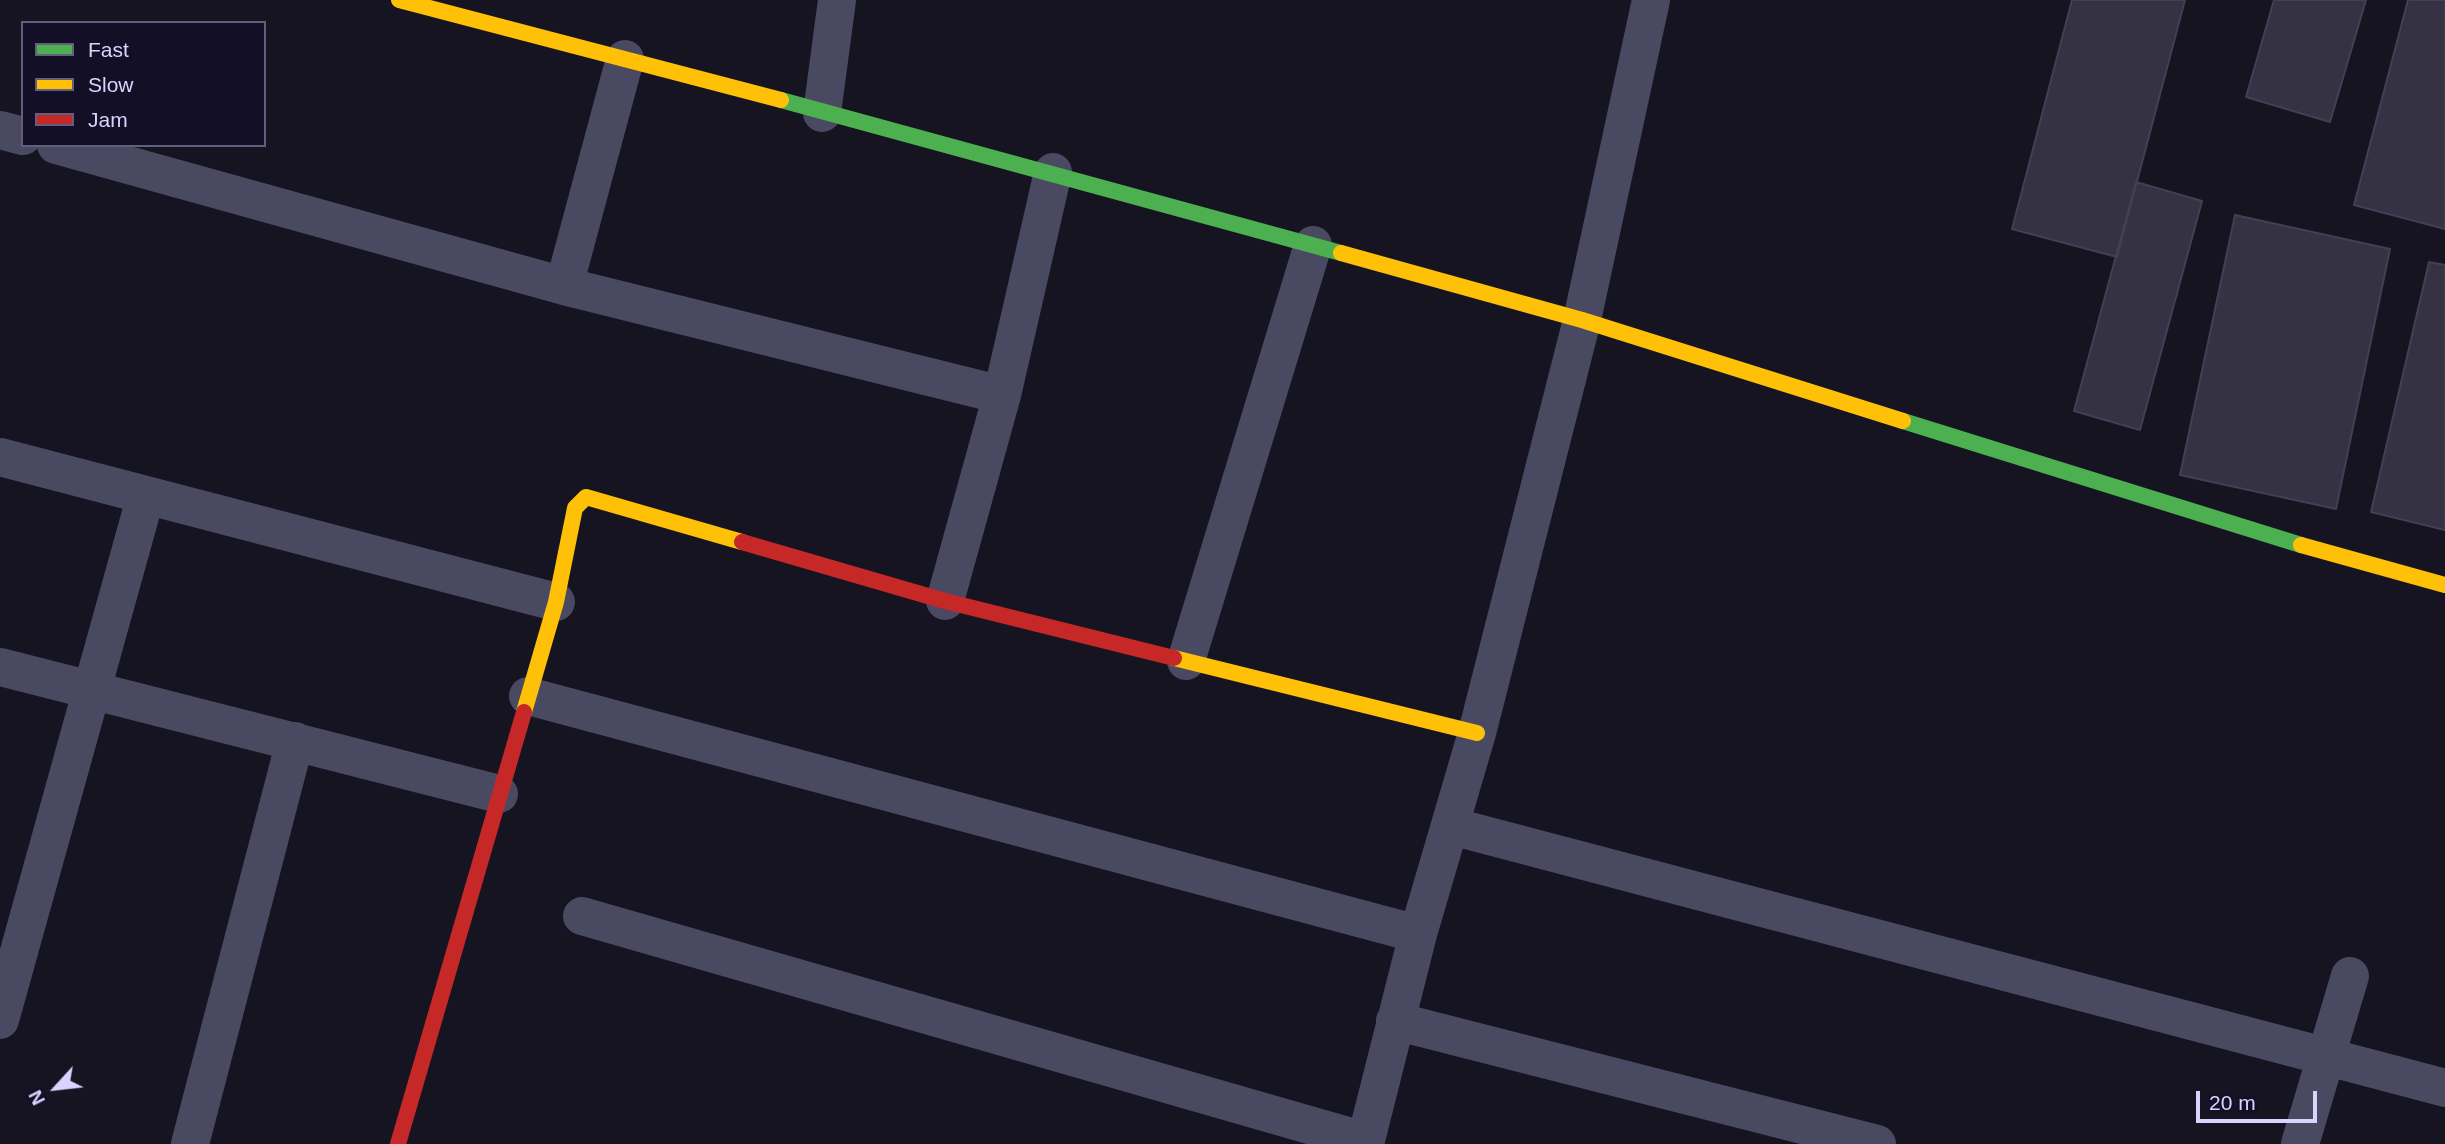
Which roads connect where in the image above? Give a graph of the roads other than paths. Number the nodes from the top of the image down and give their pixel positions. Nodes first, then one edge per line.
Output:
1 (399, 0) edge
2 (837, 0) edge
3 (1651, 0) edge
4 (625, 59) junction
5 (822, 113) junction
6 (0, 130) edge
7 (21, 135) edge
8 (63, 147) edge
9 (1053, 172) junction
10 (1313, 245) junction
11 (564, 286) junction
12 (1583, 320) junction
13 (1002, 395) junction
14 (0, 457) edge
15 (146, 495) junction
16 (2445, 585) edge
17 (945, 601) junction
18 (556, 602) junction
19 (1186, 661) junction
20 (0, 667) edge
21 (92, 691) junction
22 (528, 696) junction
23 (1477, 733) junction
24 (295, 741) junction
25 (499, 794) junction
26 (1451, 826) junction
27 (582, 916) dead end
28 (1418, 933) junction
29 (2350, 976) dead end
30 (0, 1020) edge
31 (1395, 1021) junction
32 (2326, 1056) junction
33 (2445, 1088) edge
34 (1365, 1142) edge
35 (190, 1144) edge
36 (398, 1144) edge
37 (1877, 1144) edge
38 (2300, 1144) edge

1 - 4 street
2 - 5 street
3 - 12 street
4 - 5 street
4 - 11 street
5 - 9 street
6 - 7 street
8 - 11 street
9 - 10 street
9 - 13 street
10 - 12 street
10 - 19 street
11 - 13 street
12 - 16 street
12 - 23 street
13 - 17 street
14 - 15 street
15 - 18 street
15 - 21 street
17 - 18 street
17 - 19 street
18 - 22 street
19 - 23 street
20 - 21 street
21 - 24 street
21 - 30 street
22 - 25 street
22 - 28 street
23 - 26 street
24 - 25 street
24 - 35 street
25 - 36 street
26 - 28 street
26 - 32 street
27 - 34 street
28 - 31 street
29 - 32 street
31 - 34 street
31 - 37 street
32 - 33 street
32 - 38 street

